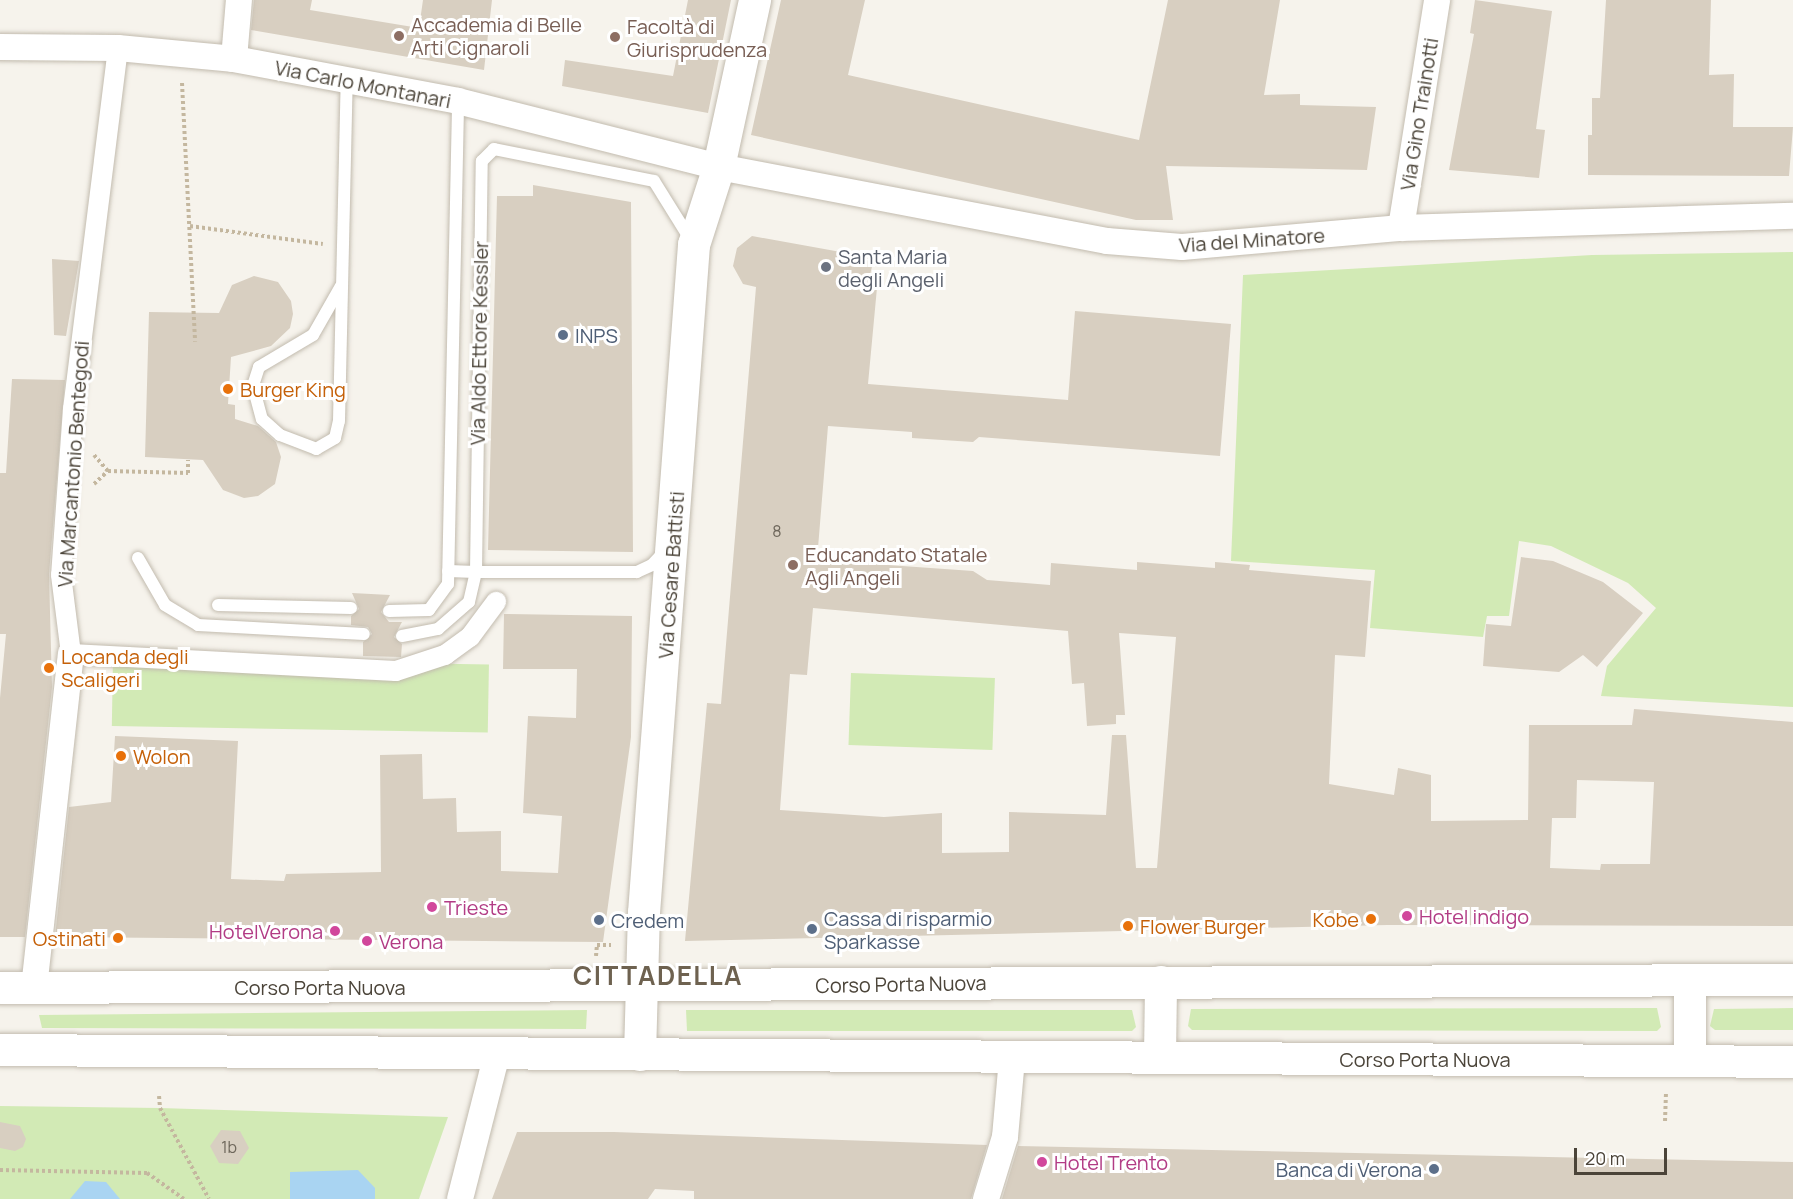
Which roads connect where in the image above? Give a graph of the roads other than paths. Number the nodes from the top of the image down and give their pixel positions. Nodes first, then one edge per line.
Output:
1 (239, 0) edge
2 (755, 0) edge
3 (1437, 0) edge
4 (0, 47) edge
5 (118, 48) junction
6 (234, 59) junction
7 (347, 80) junction
8 (458, 101) junction
9 (718, 167) junction
10 (1793, 216) edge
11 (1401, 228) junction
12 (694, 245) junction
13 (341, 285) junction
14 (674, 541) junction
15 (138, 558) dead end
16 (447, 571) junction
17 (476, 572) junction
18 (637, 572) junction
19 (669, 600) junction
20 (496, 602) dead end
21 (218, 605) dead end
22 (351, 608) dead end
23 (389, 611) dead end
24 (364, 634) dead end
25 (402, 636) dead end
26 (71, 654) junction
27 (1690, 980) junction
28 (1793, 980) edge
29 (1161, 982) junction
30 (640, 987) junction
31 (0, 988) edge
32 (34, 988) junction
33 (0, 1050) edge
34 (497, 1054) junction
35 (640, 1055) junction
36 (1160, 1058) junction
37 (1012, 1059) junction
38 (1690, 1061) junction
39 (1793, 1062) edge
40 (460, 1199) edge
41 (986, 1199) edge

1 - 6 street
2 - 9 street, Via Cesare Battisti
3 - 11 street, Via Gino Trainotti
4 - 5 street, Via Carlo Montanari
5 - 6 street, Via Carlo Montanari
5 - 26 street, Via Marcantonio Bentegodi
6 - 7 street, Via Carlo Montanari
7 - 8 street, Via Carlo Montanari
7 - 13 lane
8 - 9 street, Via Carlo Montanari
8 - 16 lane
9 - 11 street, Via del Minatore
9 - 12 street, Via Cesare Battisti
10 - 11 street, Via del Minatore
12 - 14 street, Via Cesare Battisti
12 - 17 lane, Via Aldo Ettore Kessler
13 - 13 lane
14 - 18 lane
14 - 19 street, Via Cesare Battisti
15 - 24 lane
16 - 17 lane
16 - 23 lane
17 - 18 lane
17 - 25 lane, Via Aldo Ettore Kessler
18 - 19 lane
19 - 30 street, Via Cesare Battisti
20 - 26 street
21 - 22 lane
26 - 32 street, Via Marcantonio Bentegodi
27 - 28 street, Corso Porta Nuova
27 - 29 street, Corso Porta Nuova
27 - 38 street
29 - 30 street, Corso Porta Nuova
29 - 36 street
30 - 32 street, Corso Porta Nuova
30 - 35 street
31 - 32 street, Corso Porta Nuova
33 - 34 street, Corso Porta Nuova
34 - 35 street, Corso Porta Nuova
34 - 40 street
35 - 37 street, Corso Porta Nuova
36 - 37 street, Corso Porta Nuova
36 - 38 street, Corso Porta Nuova
37 - 41 street
38 - 39 street, Corso Porta Nuova

